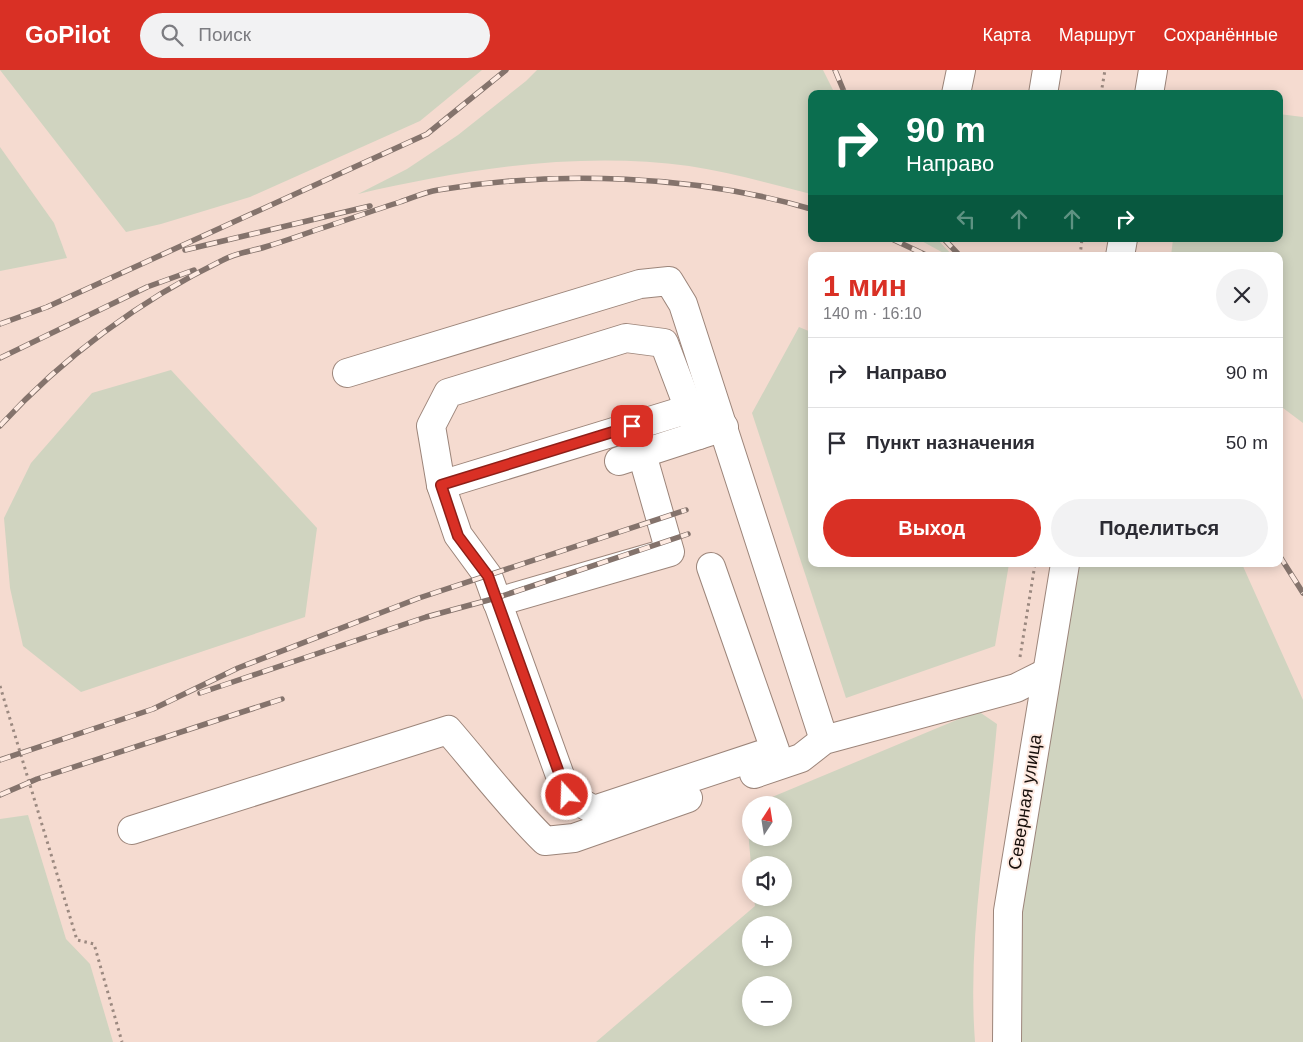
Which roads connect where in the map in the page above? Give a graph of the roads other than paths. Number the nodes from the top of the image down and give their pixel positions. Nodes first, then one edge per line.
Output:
1 (961, 70) edge
2 (1047, 70) edge
3 (1153, 70) edge
4 (957, 90) edge
5 (1044, 90) edge
6 (1150, 90) edge
7 (347, 374) dead end
8 (689, 409) junction
9 (711, 431) junction
10 (441, 485) junction
11 (711, 567) dead end
12 (1064, 567) edge
13 (497, 602) junction
14 (1046, 673) junction
15 (824, 740) junction
16 (132, 830) dead end
17 (1007, 1042) edge

1 - 4 street
2 - 5 street
3 - 6 street
7 - 9 street
8 - 9 street
8 - 10 street
8 - 10 street
9 - 13 street
9 - 15 street
10 - 13 street
11 - 13 street
12 - 14 street, Северная улица
14 - 15 street
14 - 17 street, Северная улица
15 - 16 street

